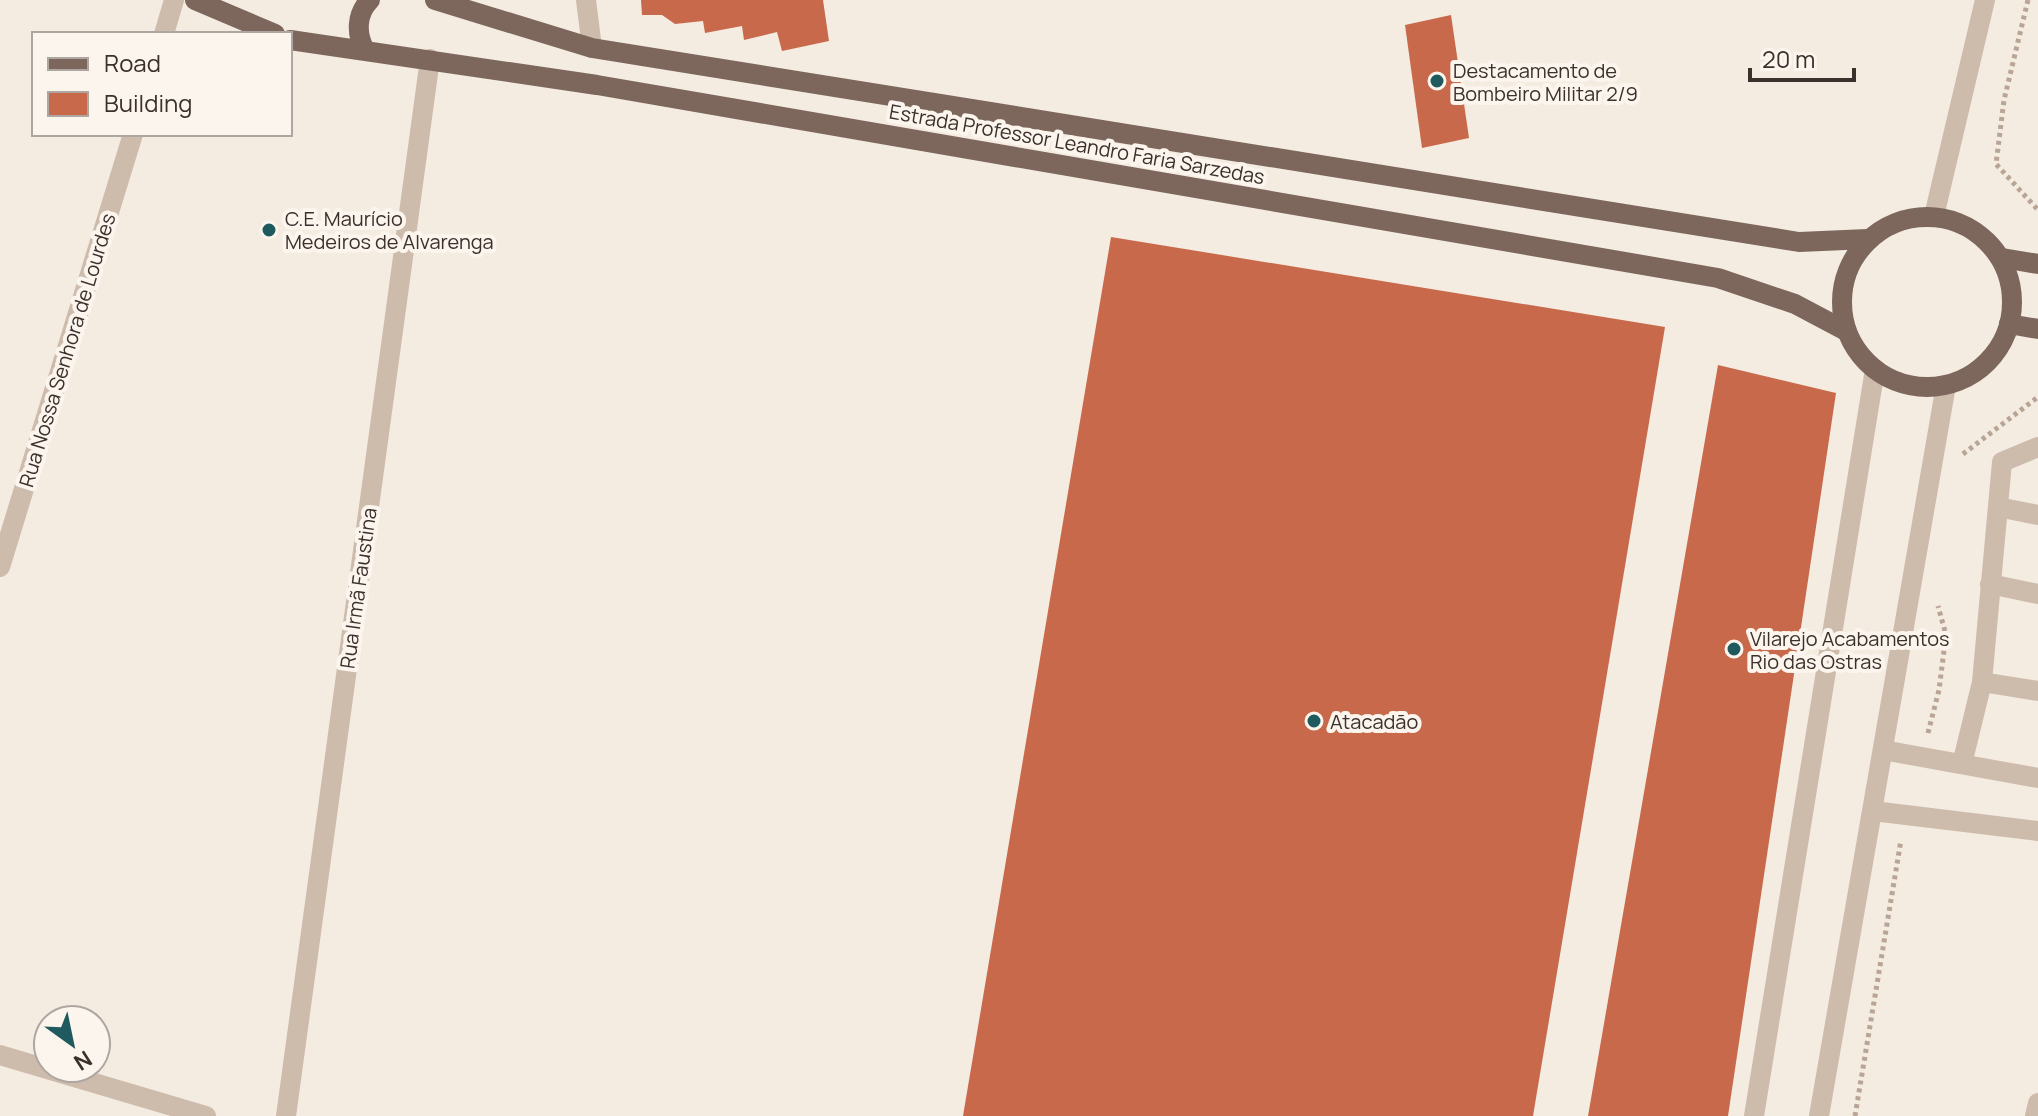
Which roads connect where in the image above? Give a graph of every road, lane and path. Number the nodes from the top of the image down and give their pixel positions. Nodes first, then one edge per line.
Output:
1 (174, 0) edge
2 (195, 0) edge
3 (370, 0) edge
4 (435, 0) edge
5 (586, 0) edge
6 (1985, 0) edge
7 (2028, 0) edge
8 (165, 32) edge
9 (270, 32) edge
10 (292, 40) edge
11 (592, 48) junction
12 (365, 50) junction
13 (430, 59) junction
14 (132, 136) edge
15 (2038, 210) edge
16 (1934, 216) junction
17 (1868, 239) junction
18 (2002, 258) junction
19 (2038, 264) edge
20 (2009, 324) junction
21 (2038, 329) edge
22 (1846, 331) junction
23 (1875, 369) junction
24 (1946, 385) junction
25 (2038, 447) edge
26 (1998, 507) junction
27 (2038, 515) edge
28 (0, 567) edge
29 (1990, 584) junction
30 (2038, 594) edge
31 (1982, 682) junction
32 (2038, 691) edge
33 (1883, 750) junction
34 (1962, 764) junction
35 (2038, 778) edge
36 (1873, 811) junction
37 (2038, 831) edge
38 (0, 1055) edge
39 (2038, 1103) edge
40 (206, 1116) edge
41 (286, 1116) edge
42 (1754, 1116) edge
43 (1819, 1116) edge
44 (2035, 1116) edge

1 - 8 street
2 - 9 main road
3 - 12 main road
4 - 11 main road, Estrada Professor Leandro Faria Sarzedas
5 - 11 street
6 - 16 street
7 - 15 path
10 - 12 main road, Estrada Professor Leandro Faria Sarzedas
11 - 17 main road, Estrada Professor Leandro Faria Sarzedas
12 - 13 main road, Estrada Professor Leandro Faria Sarzedas
13 - 22 main road, Estrada Professor Leandro Faria Sarzedas
13 - 41 street, Rua Irmã Faustina
14 - 28 street, Rua Nossa Senhora de Lourdes
16 - 17 main road, Estrada Professor Leandro Faria Sarzedas
16 - 18 main road
17 - 22 main road
18 - 19 main road
18 - 20 main road
20 - 21 main road
20 - 24 main road
22 - 23 main road, Estrada Professor Leandro Faria Sarzedas
23 - 24 main road, Estrada Professor Leandro Faria Sarzedas
23 - 42 street
24 - 33 street
25 - 26 street
26 - 27 street
26 - 29 street
29 - 30 street
29 - 31 street
31 - 32 street
31 - 34 street
33 - 34 street
33 - 36 street
34 - 35 street
36 - 37 street
36 - 43 street
38 - 40 street
39 - 44 street

